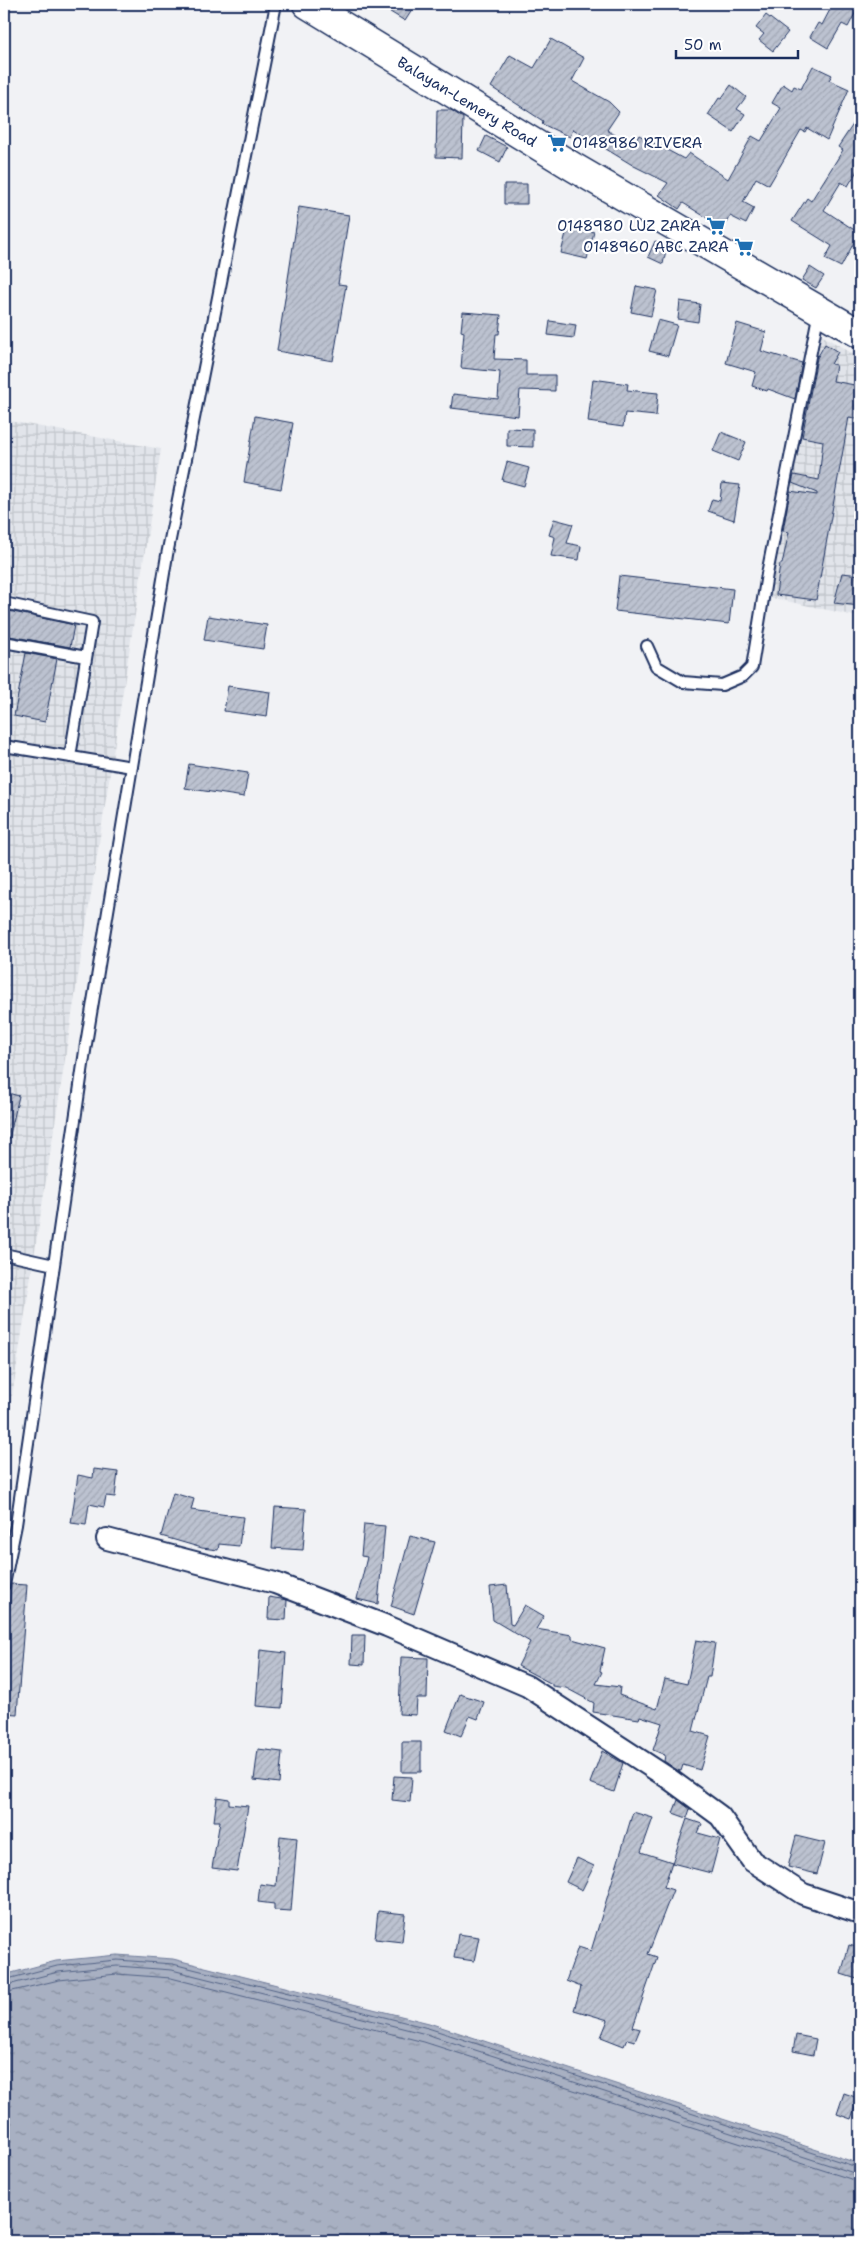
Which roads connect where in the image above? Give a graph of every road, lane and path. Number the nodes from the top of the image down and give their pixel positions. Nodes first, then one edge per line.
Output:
1 (276, 4) edge
2 (307, 4) edge
3 (819, 310) junction
4 (860, 334) edge
5 (4, 603) edge
6 (4, 642) edge
7 (647, 646) dead end
8 (86, 657) junction
9 (4, 746) edge
10 (70, 757) junction
11 (132, 767) junction
12 (4, 1254) edge
13 (54, 1265) junction
14 (107, 1539) dead end
15 (4, 1585) edge
16 (860, 1913) edge

1 - 11 lane
2 - 3 main road, Balayan-Lemery Road
3 - 4 main road, Balayan-Lemery Road
3 - 7 lane
5 - 8 lane
6 - 8 lane
8 - 10 lane
9 - 10 lane
10 - 11 lane
11 - 13 lane
12 - 13 lane
13 - 15 lane
14 - 16 street

